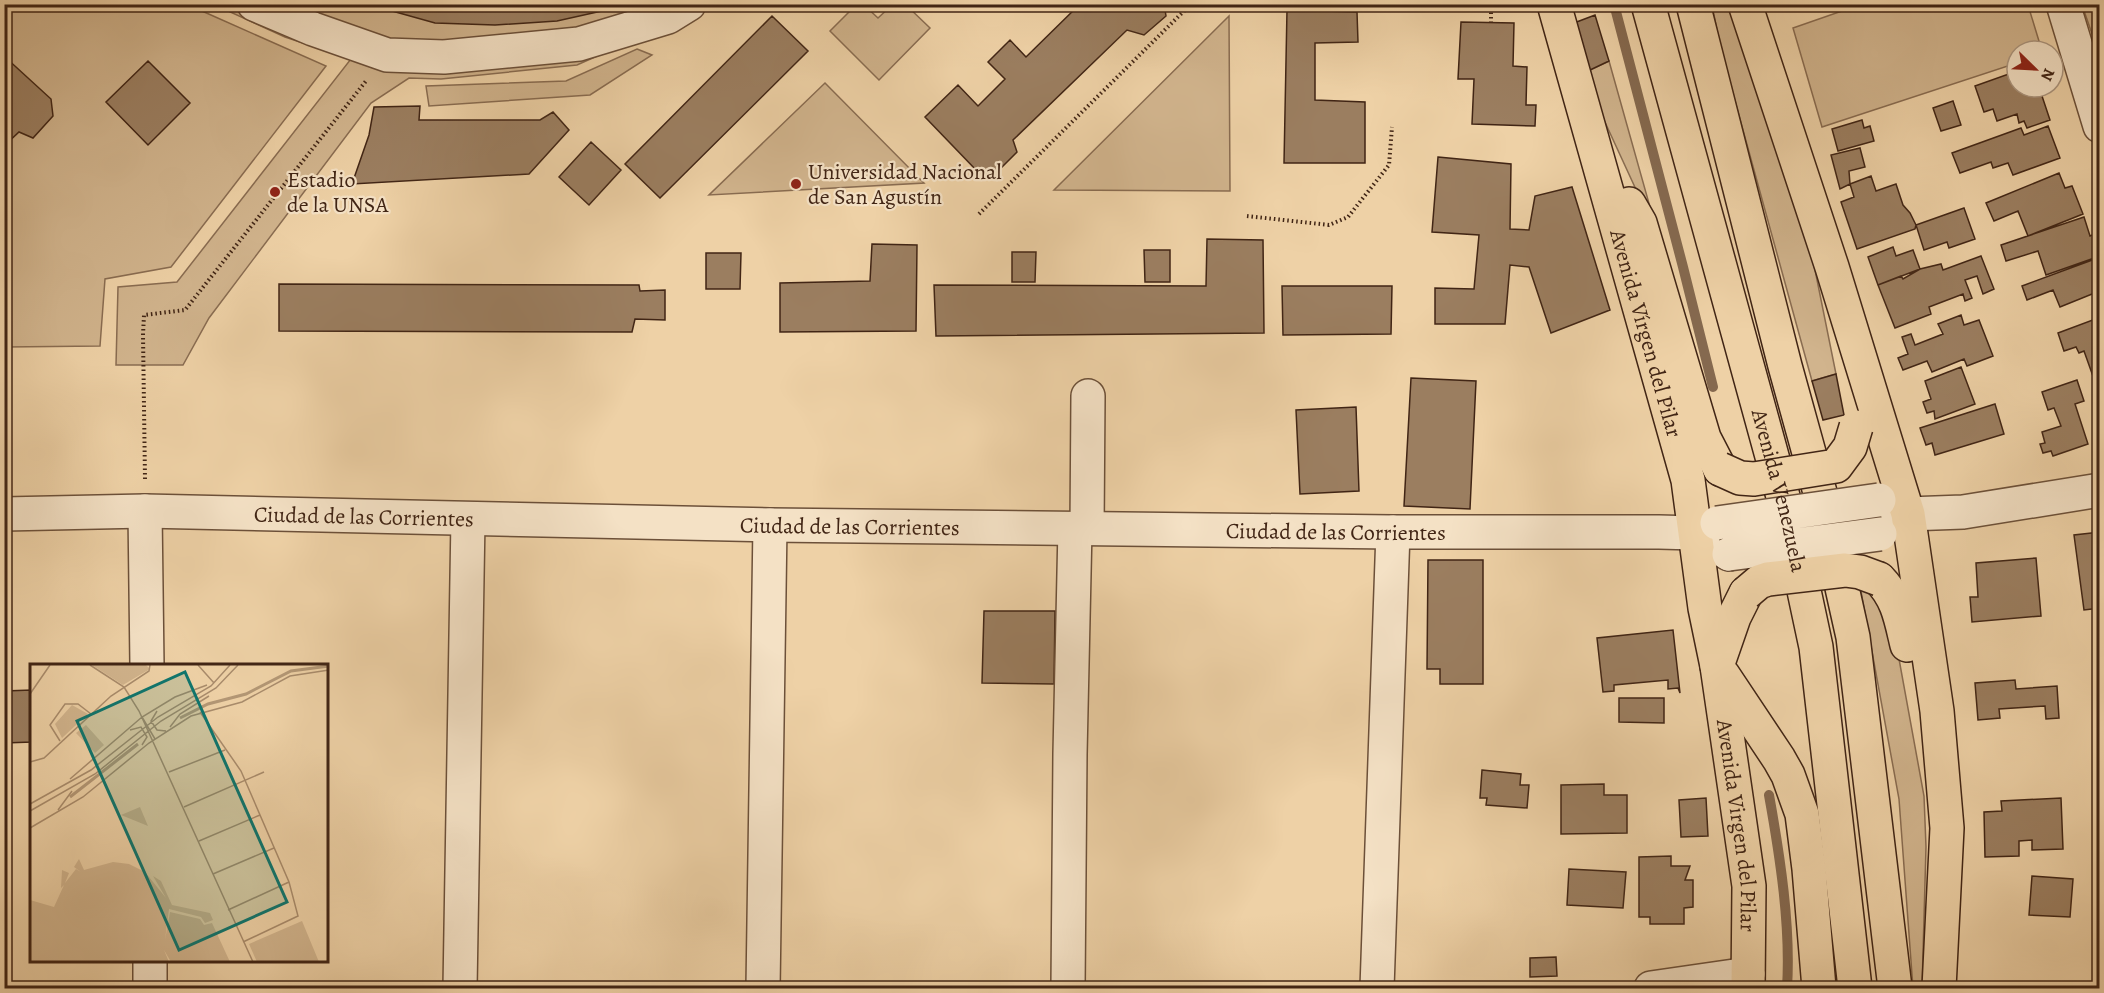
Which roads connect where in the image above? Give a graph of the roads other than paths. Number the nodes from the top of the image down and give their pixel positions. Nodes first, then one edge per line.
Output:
1 (254, 4) edge
2 (689, 4) edge
3 (1554, 4) edge
4 (1648, 4) edge
5 (1693, 4) edge
6 (1745, 4) edge
7 (2063, 4) edge
8 (2100, 126) edge
9 (1591, 134) junction
10 (1832, 267) junction
11 (1088, 396) dead end
12 (2100, 490) edge
13 (146, 511) junction
14 (4, 514) edge
15 (1908, 514) junction
16 (468, 519) junction
17 (770, 525) junction
18 (1706, 528) junction
19 (1081, 529) junction
20 (1393, 532) junction
21 (147, 664) edge
22 (1717, 666) junction
23 (1947, 828) junction
24 (150, 963) edge
25 (1748, 981) edge
26 (150, 988) edge
27 (460, 988) edge
28 (764, 988) edge
29 (1068, 988) edge
30 (1377, 988) edge
31 (1652, 988) edge
32 (1819, 988) edge
33 (1855, 988) edge
34 (1895, 988) edge
35 (1939, 988) edge

1 - 2 street
3 - 9 main road, Avenida Vírgen del Pilar
4 - 33 main road, Avenida Venezuela
5 - 34 main road, Avenida Venezuela
6 - 10 main road
7 - 8 street
9 - 10 main road, bridge
9 - 18 main road, Avenida Vírgen del Pilar
10 - 15 main road
11 - 19 street
12 - 15 street
13 - 14 street, Ciudad de las Corrientes
13 - 16 street, Ciudad de las Corrientes
13 - 21 street
15 - 18 street, Ciudad de las Corrientes, bridge
15 - 18 street, Ciudad de las Corrientes, bridge
15 - 23 main road
16 - 17 street, Ciudad de las Corrientes
16 - 27 street
17 - 19 street, Ciudad de las Corrientes
17 - 28 street
18 - 20 street, Ciudad de las Corrientes
18 - 22 main road, Avenida Vírgen del Pilar
19 - 20 street, Ciudad de las Corrientes
19 - 29 street
20 - 30 street
22 - 23 main road, bridge
22 - 25 main road, Avenida Virgen del Pilar
22 - 32 main road
23 - 35 main road
24 - 26 street
25 - 31 street

